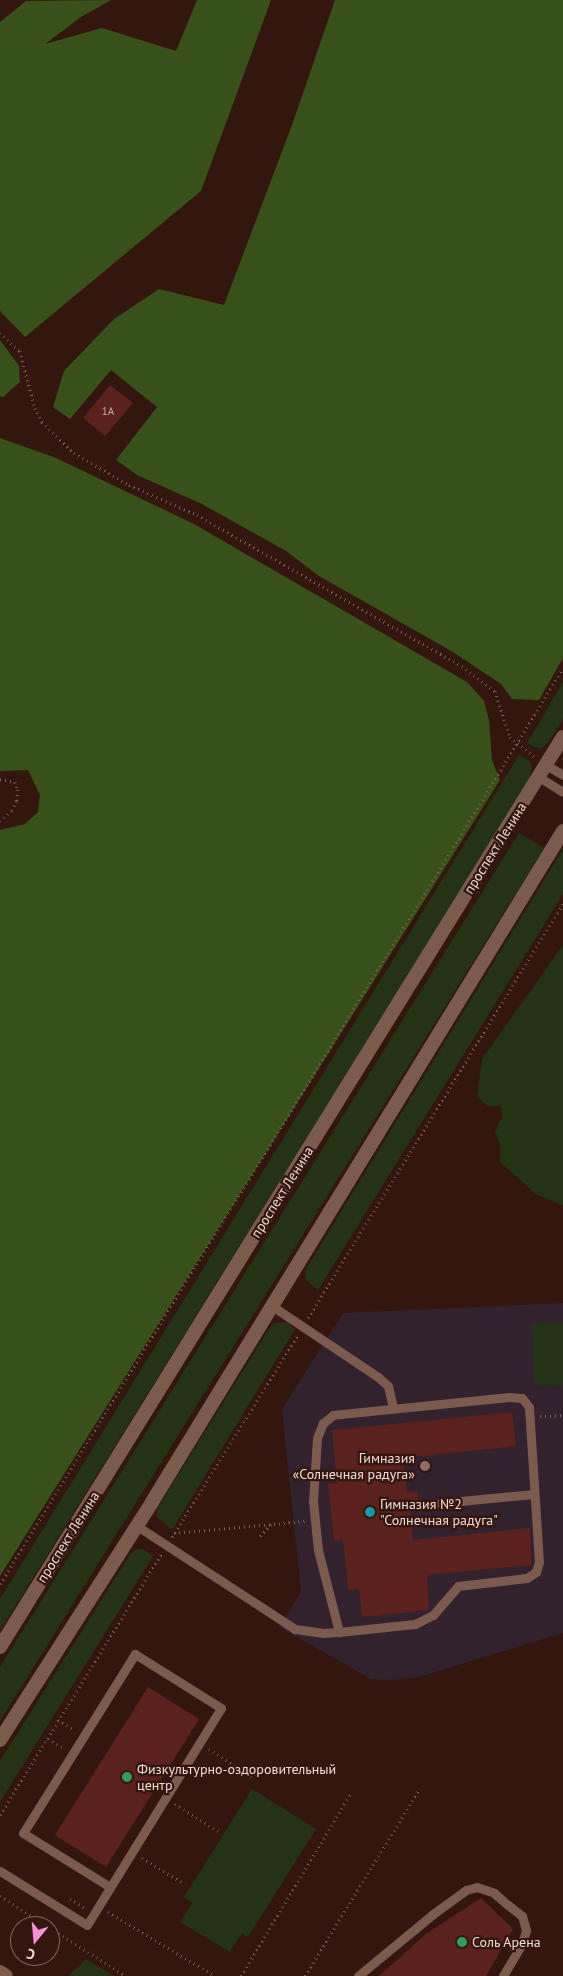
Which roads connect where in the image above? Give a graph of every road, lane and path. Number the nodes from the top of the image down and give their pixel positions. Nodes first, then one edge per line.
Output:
1 (0, 334) edge
2 (563, 668) edge
3 (563, 737) edge
4 (518, 746) junction
5 (543, 771) junction
6 (563, 775) edge
7 (0, 779) edge
8 (563, 792) edge
9 (0, 821) edge
10 (563, 831) edge
11 (563, 904) edge
12 (272, 1306) junction
13 (302, 1327) junction
14 (393, 1408) junction
15 (563, 1415) edge
16 (530, 1416) junction
17 (534, 1494) junction
18 (440, 1503) dead end
19 (315, 1520) junction
20 (271, 1524) junction
21 (137, 1526) junction
22 (174, 1533) junction
23 (260, 1536) dead end
24 (167, 1545) junction
25 (0, 1584) edge
26 (339, 1632) junction
27 (0, 1647) edge
28 (0, 1740) edge
29 (199, 1743) junction
30 (252, 1777) dead end
31 (419, 1788) dead end
32 (351, 1793) dead end
33 (165, 1798) junction
34 (0, 1815) edge
35 (218, 1831) dead end
36 (132, 1852) junction
37 (0, 1871) edge
38 (185, 1884) dead end
39 (110, 1887) junction
40 (0, 1896) edge
41 (65, 1896) dead end
42 (99, 1906) junction
43 (32, 1916) edge
44 (60, 1934) edge
45 (0, 1972) edge
46 (6, 1976) edge
47 (126, 1976) edge
48 (215, 1976) edge
49 (241, 1976) edge
50 (305, 1976) edge
51 (358, 1976) edge
52 (503, 1976) edge

1 - 4 path
2 - 4 path
3 - 5 street, проспект Ленина
4 - 5 path
4 - 25 path
5 - 6 lane
5 - 8 lane
5 - 27 street, проспект Ленина
7 - 9 path
10 - 12 street
11 - 13 path
12 - 13 lane
12 - 21 street
13 - 14 lane
13 - 22 path
14 - 16 lane
14 - 19 lane
15 - 16 path
16 - 17 lane
17 - 18 lane
17 - 26 lane
19 - 20 path
19 - 26 lane
20 - 22 path
20 - 23 path
21 - 24 lane
21 - 28 street
22 - 24 path
24 - 26 lane
24 - 34 path
29 - 30 path
29 - 33 lane
29 - 39 lane
31 - 50 path
32 - 49 path
33 - 35 path
33 - 36 lane
36 - 38 path
36 - 39 lane
37 - 42 lane
39 - 42 lane
40 - 43 path
41 - 42 path
42 - 48 path
44 - 47 path
45 - 46 street
51 - 52 lane

